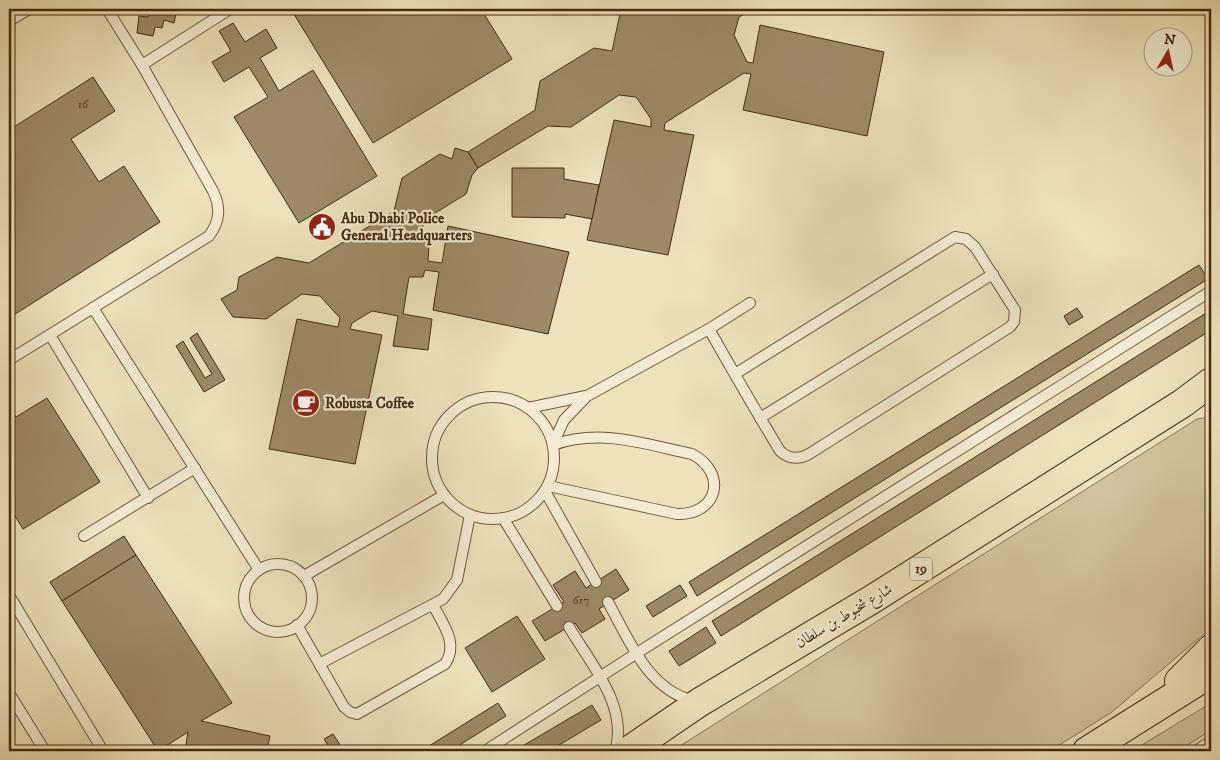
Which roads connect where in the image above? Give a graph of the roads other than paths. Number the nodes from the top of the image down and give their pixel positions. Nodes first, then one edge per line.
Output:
1 (29, 9) edge
2 (108, 9) edge
3 (230, 9) edge
4 (9, 21) edge
5 (142, 65) junction
6 (993, 274) junction
7 (1211, 291) edge
8 (750, 303) dead end
9 (93, 308) junction
10 (709, 329) junction
11 (50, 335) junction
12 (9, 360) edge
13 (735, 374) junction
14 (1211, 382) edge
15 (587, 396) junction
16 (1211, 398) edge
17 (1184, 402) junction
18 (528, 408) junction
19 (760, 418) junction
20 (553, 445) junction
21 (195, 468) junction
22 (546, 488) junction
23 (444, 495) junction
24 (148, 498) junction
25 (470, 515) junction
26 (503, 518) junction
27 (84, 536) dead end
28 (259, 570) junction
29 (304, 576) junction
30 (596, 582) dead end
31 (9, 595) edge
32 (608, 602) dead end
33 (433, 605) junction
34 (557, 606) dead end
35 (298, 625) junction
36 (569, 627) dead end
37 (1211, 649) edge
38 (636, 653) junction
39 (320, 664) junction
40 (1211, 673) edge
41 (600, 677) junction
42 (9, 693) edge
43 (700, 702) junction
44 (1161, 704) junction
45 (1211, 741) edge
46 (45, 751) edge
47 (103, 751) edge
48 (485, 751) edge
49 (615, 751) edge
50 (628, 751) edge
51 (1087, 751) edge
52 (1196, 751) edge

1 - 4 lane
2 - 5 lane
3 - 5 lane
5 - 9 lane
6 - 13 lane
6 - 19 lane
6 - 19 lane
7 - 38 lane
8 - 10 lane
9 - 11 lane
9 - 21 lane
10 - 13 lane
10 - 15 lane
11 - 12 lane
11 - 24 lane
13 - 19 lane
14 - 17 main road, شارع شخبوط بن سلطان / 19
15 - 18 lane
15 - 20 lane
16 - 17 main road
17 - 43 main road, شارع شخبوط بن سلطان / 19
18 - 20 lane
18 - 23 lane
20 - 22 lane
20 - 22 lane
21 - 24 lane
21 - 28 lane
22 - 26 lane
22 - 30 lane
23 - 25 lane
23 - 29 lane
24 - 27 lane
25 - 26 lane
25 - 33 lane
26 - 34 lane
28 - 29 lane
28 - 35 lane
29 - 35 lane
31 - 47 lane
32 - 38 lane
33 - 39 lane
33 - 39 lane
35 - 39 lane
36 - 41 lane
37 - 44 main road
38 - 41 lane
38 - 43 lane
40 - 44 main road
41 - 48 lane
41 - 49 lane
42 - 46 lane
43 - 50 main road, شارع شخبوط بن سلطان / 19
44 - 51 main road
45 - 52 lane

